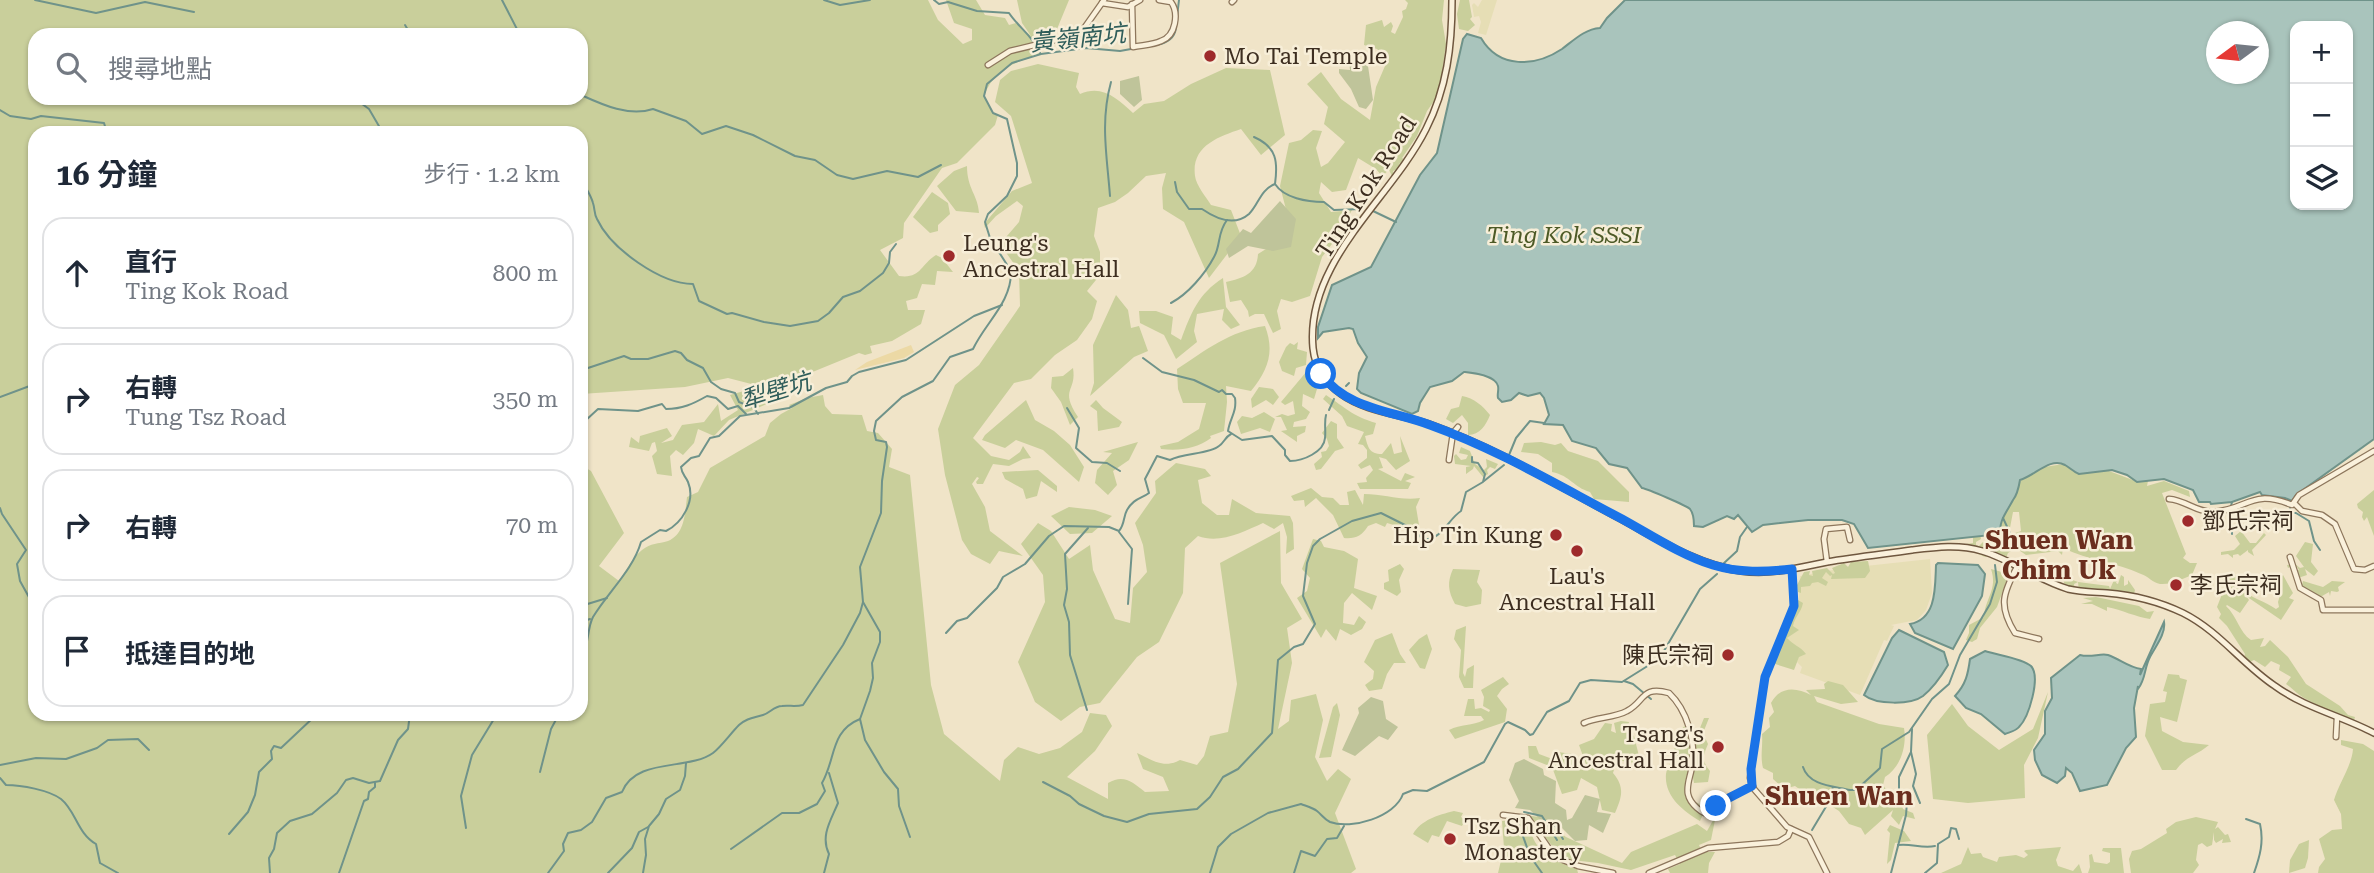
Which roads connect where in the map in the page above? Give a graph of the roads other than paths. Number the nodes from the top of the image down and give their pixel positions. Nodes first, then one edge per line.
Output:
1 (1140, 0) edge
2 (1160, 0) edge
3 (1452, 0) edge
4 (1103, 1) edge
5 (1132, 4) junction
6 (988, 65) dead end
7 (1458, 427) dead end
8 (1453, 433) junction
9 (2374, 452) edge
10 (1448, 460) dead end
11 (2169, 499) dead end
12 (2291, 504) junction
13 (1850, 540) dead end
14 (2290, 557) dead end
15 (1827, 562) junction
16 (2374, 566) edge
17 (2017, 567) junction
18 (1792, 569) junction
19 (2374, 610) edge
20 (2039, 639) dead end
21 (2337, 716) junction
22 (1584, 723) dead end
23 (2374, 733) edge
24 (2336, 737) dead end
25 (1752, 786) junction
26 (1503, 815) dead end
27 (1791, 830) junction
28 (1613, 873) edge
29 (1649, 873) edge
30 (1826, 873) edge

1 - 5 street
2 - 5 street
3 - 8 main road, Ting Kok Road
4 - 5 street
4 - 6 street
7 - 8 street
8 - 10 street
8 - 18 main road, Ting Kok Road
9 - 12 street
11 - 12 street
12 - 16 street
13 - 15 street
14 - 19 street
15 - 17 main road, Ting Kok Road
15 - 18 main road, Ting Kok Road
17 - 20 street
17 - 21 main road, Ting Kok Road
18 - 25 street
21 - 23 main road, Ting Kok Road
21 - 24 street
22 - 25 street
25 - 27 street
26 - 28 street
27 - 29 street
27 - 30 street

